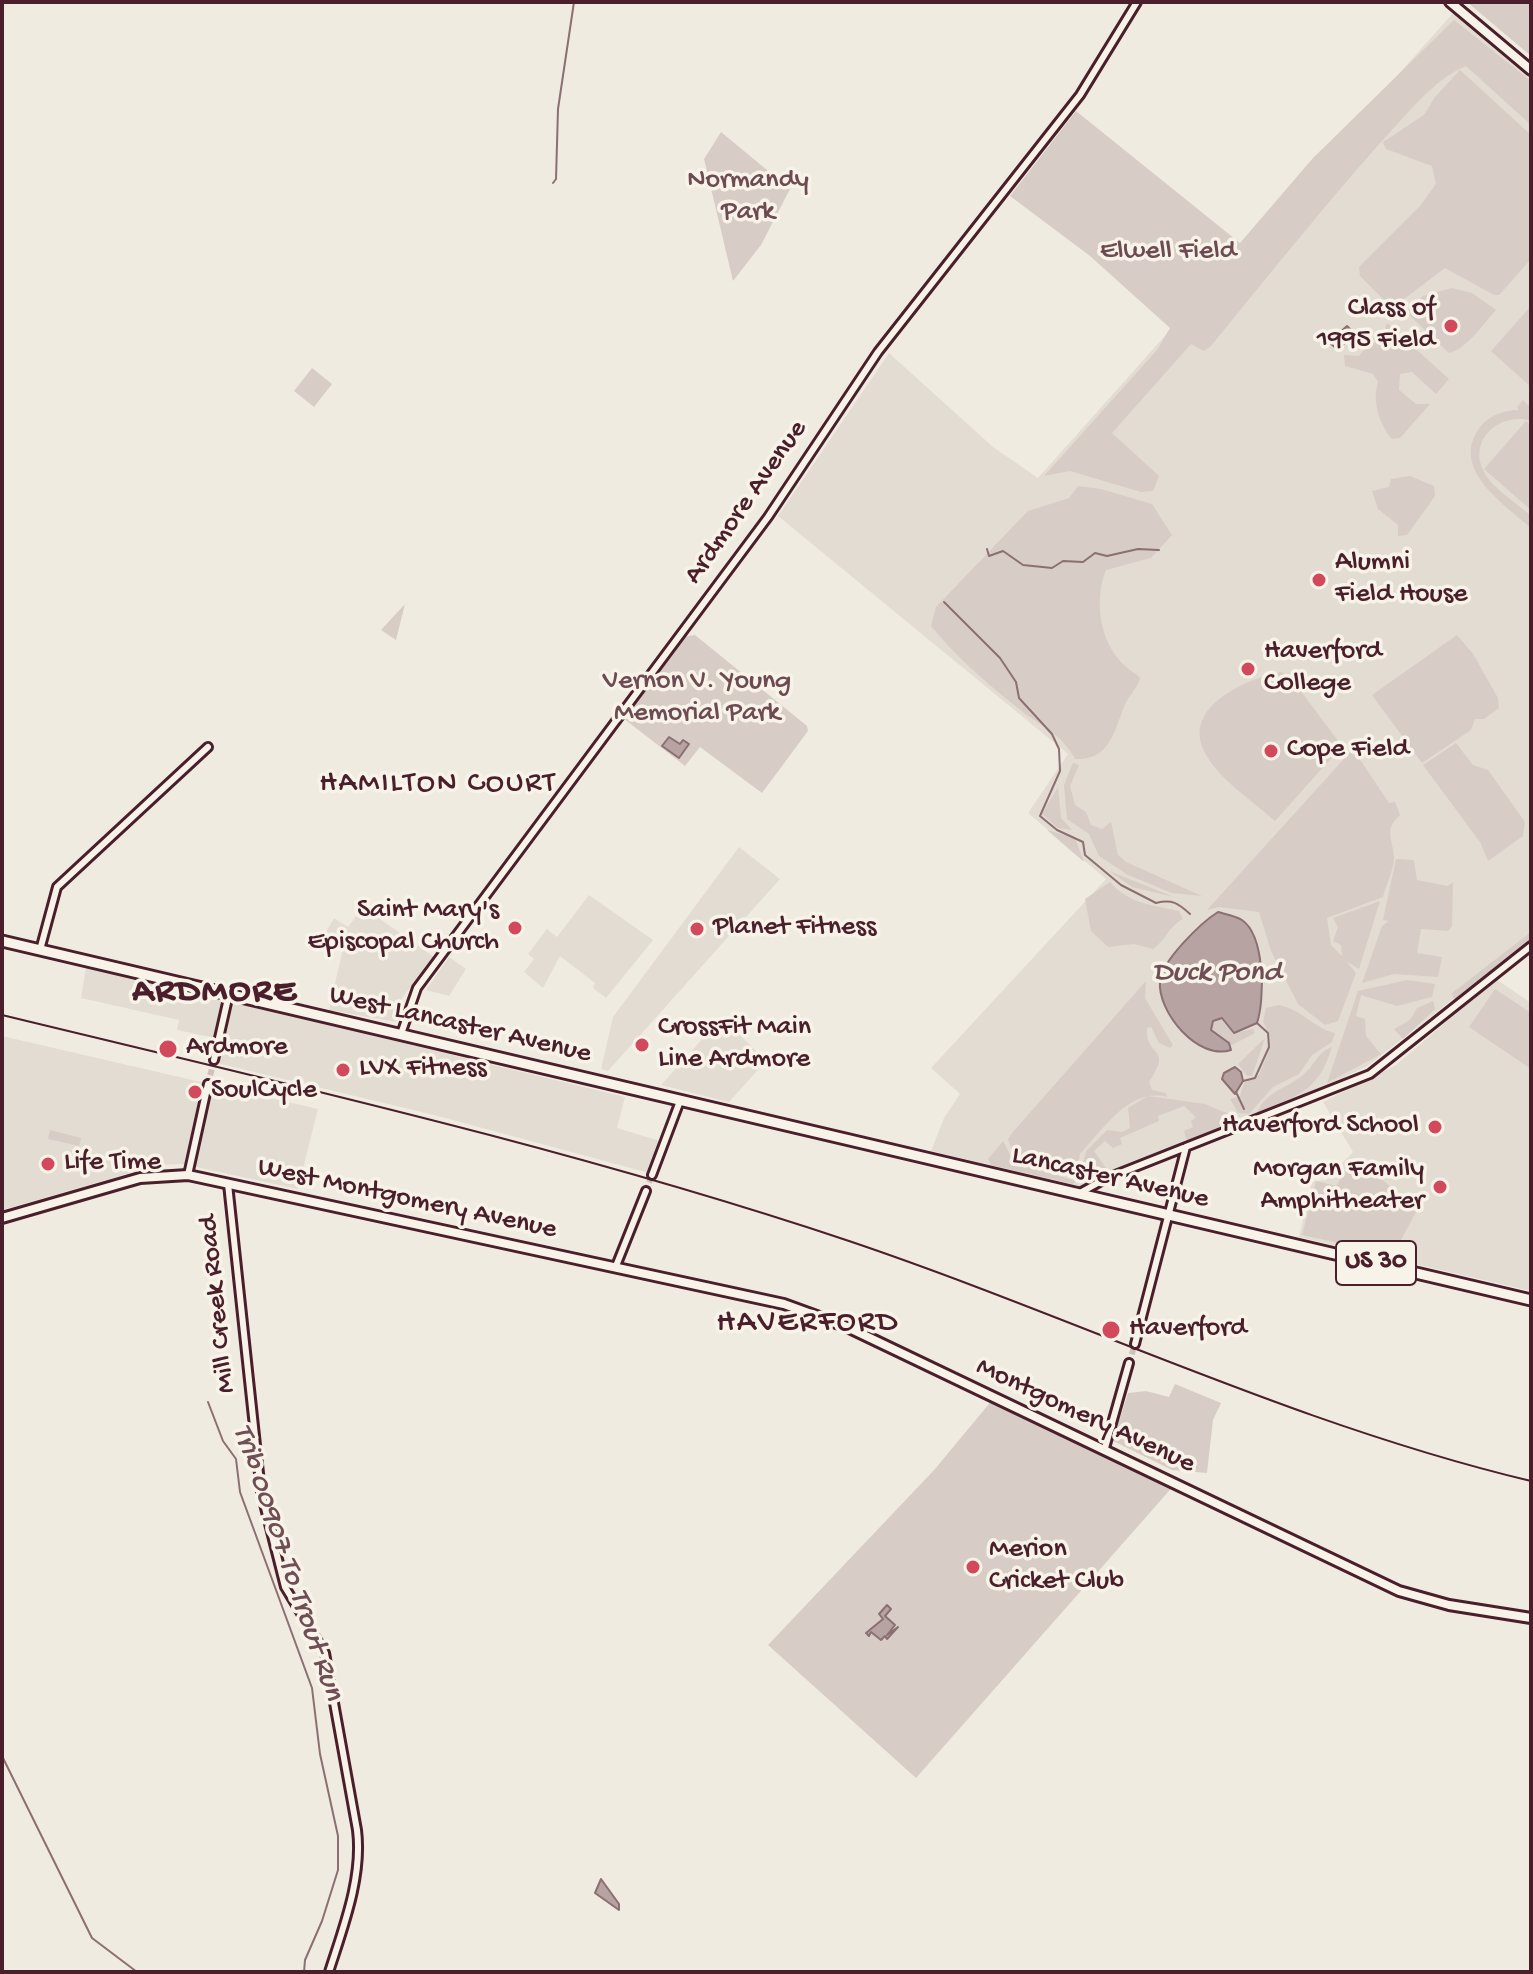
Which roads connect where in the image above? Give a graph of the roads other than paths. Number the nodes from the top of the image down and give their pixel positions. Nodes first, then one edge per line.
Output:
1 (1137, 2) edge
2 (1450, 2) edge
3 (1531, 70) edge
4 (208, 747) dead end
5 (2, 941) edge
6 (1531, 946) edge
7 (40, 950) junction
8 (229, 994) junction
9 (401, 1034) junction
10 (214, 1060) tunnel mouth
11 (208, 1084) tunnel mouth
12 (680, 1101) junction
13 (1186, 1147) junction
14 (188, 1175) junction
15 (652, 1175) tunnel mouth
16 (228, 1184) junction
17 (646, 1191) tunnel mouth
18 (1078, 1194) junction
19 (1168, 1215) junction
20 (2, 1218) edge
21 (616, 1266) junction
22 (1531, 1300) edge
23 (1135, 1344) tunnel mouth
24 (1129, 1363) tunnel mouth
25 (1105, 1448) junction
26 (1531, 1618) edge
27 (329, 1972) edge

1 - 9 street, Ardmore Avenue
2 - 3 main road
4 - 7 street
5 - 7 highway, US 30
6 - 13 street
7 - 8 highway, West Lancaster Avenue / US 30
8 - 9 highway, West Lancaster Avenue / US 30
8 - 10 street
9 - 12 highway, West Lancaster Avenue / US 30
11 - 14 street
12 - 15 street
12 - 18 highway, Lancaster Avenue / US 30
13 - 18 street
13 - 19 street
14 - 16 main road, West Montgomery Avenue
14 - 20 main road, West Montgomery Avenue
16 - 21 main road, West Montgomery Avenue
16 - 27 street, Mill Creek Road
17 - 21 street
18 - 19 highway, Lancaster Avenue / US 30
19 - 22 highway, Lancaster Avenue / US 30
19 - 23 street
21 - 25 main road, Montgomery Avenue
24 - 25 street
25 - 26 main road, Montgomery Avenue

